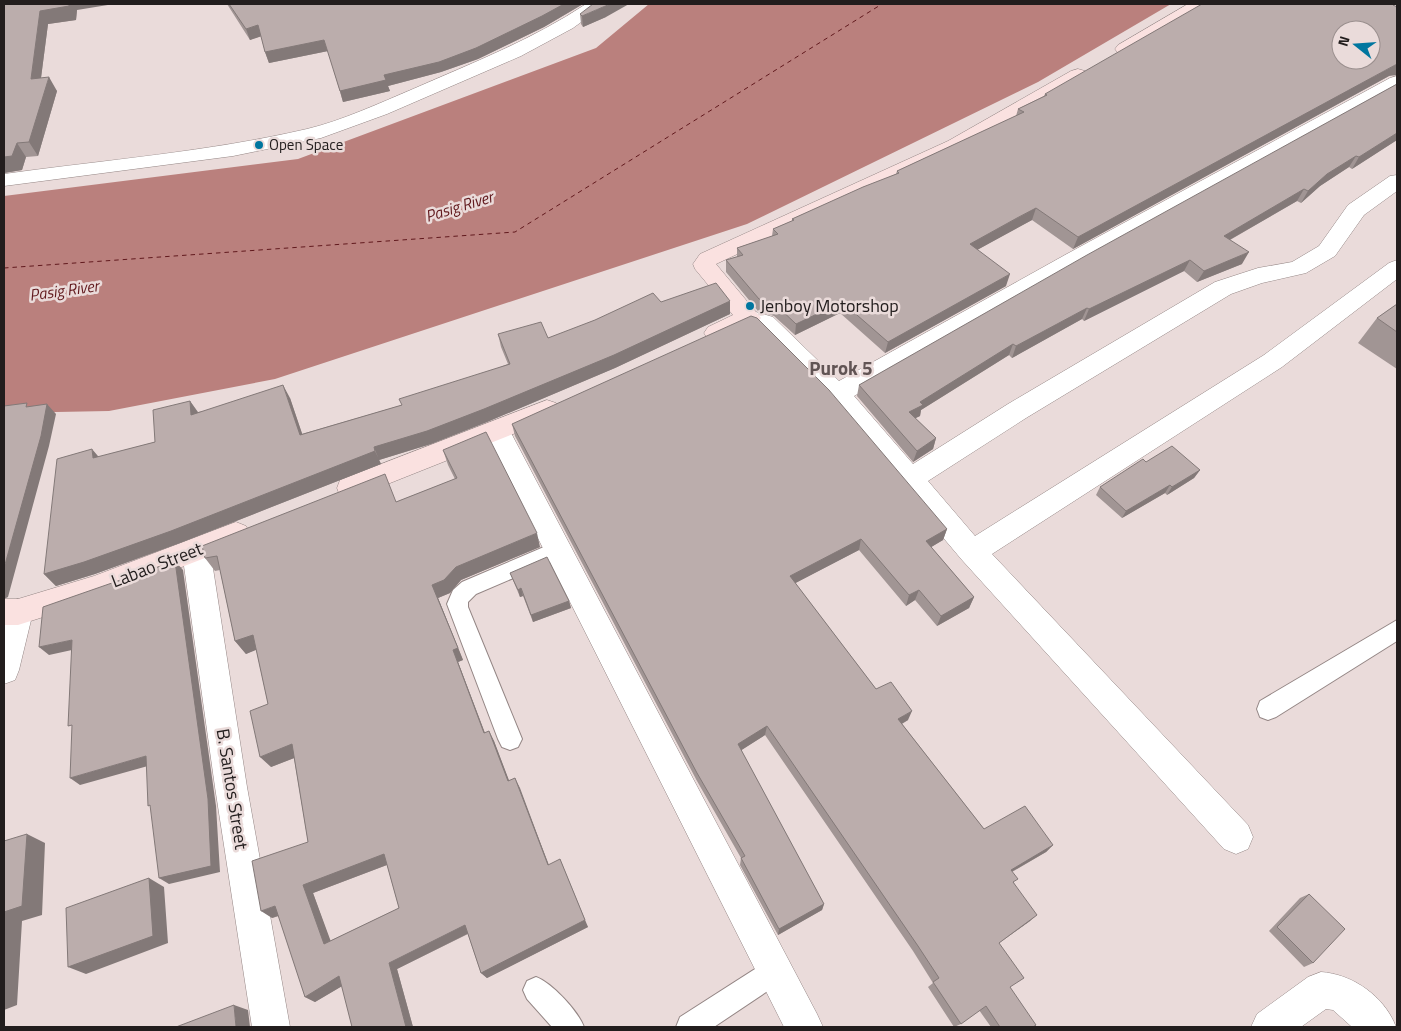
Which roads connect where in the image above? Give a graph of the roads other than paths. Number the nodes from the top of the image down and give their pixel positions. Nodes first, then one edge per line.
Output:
1 (597, 4) edge
2 (1200, 4) edge
3 (1397, 82) edge
4 (4, 180) edge
5 (1397, 181) edge
6 (1397, 268) edge
7 (749, 318) junction
8 (696, 343) edge
9 (837, 394) junction
10 (570, 400) edge
11 (497, 431) junction
12 (910, 479) junction
13 (329, 497) edge
14 (256, 526) edge
15 (558, 550) junction
16 (192, 552) junction
17 (972, 552) junction
18 (11, 612) edge
19 (1397, 630) edge
20 (4, 670) edge
21 (1268, 709) dead end
22 (510, 739) dead end
23 (1236, 838) dead end
24 (774, 971) junction
25 (536, 990) dead end
26 (271, 1027) edge
27 (570, 1027) edge
28 (690, 1027) edge
29 (804, 1027) edge
30 (1270, 1027) edge
31 (1377, 1027) edge

1 - 4 street
2 - 7 main road
3 - 9 street
5 - 12 street
6 - 17 street
7 - 8 main road
7 - 9 street
9 - 12 street
10 - 11 main road
11 - 13 main road
11 - 15 street
12 - 17 street
14 - 16 main road, Labao Street
15 - 22 lane
15 - 24 street
16 - 18 main road, Labao Street
16 - 26 street, B. Santos Street
17 - 23 street
18 - 20 street
19 - 21 lane
24 - 28 lane
24 - 29 street
25 - 27 lane
30 - 31 street

